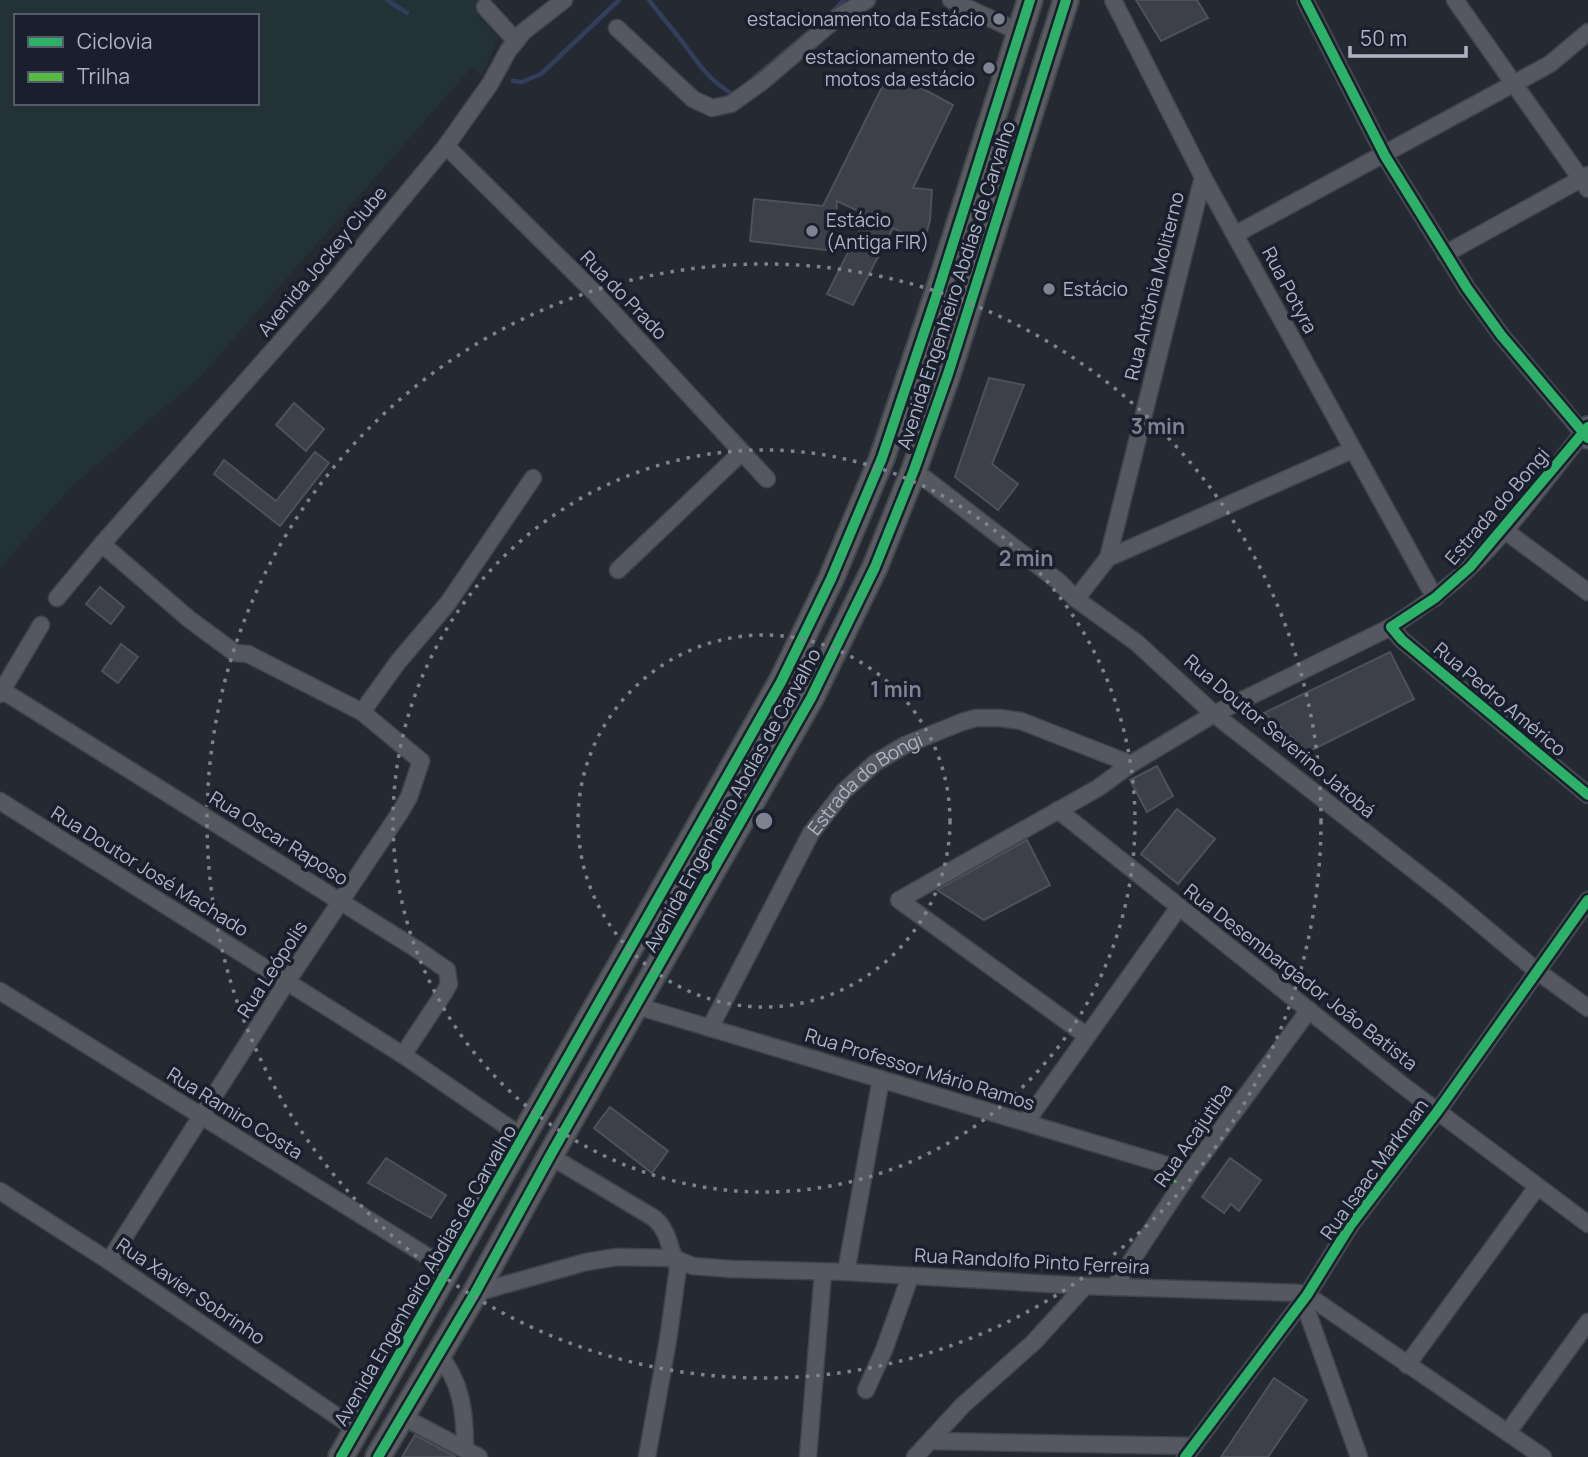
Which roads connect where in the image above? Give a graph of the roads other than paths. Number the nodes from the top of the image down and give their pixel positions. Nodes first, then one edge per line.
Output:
1 (564, 0) edge
2 (867, 0) edge
3 (951, 0) edge
4 (1030, 0) edge
5 (1066, 0) edge
6 (1113, 0) edge
7 (1455, 0) edge
8 (1307, 1) edge
9 (485, 7) dead end
10 (617, 29) dead end
11 (1019, 32) junction
12 (1588, 32) edge
13 (516, 41) junction
14 (1514, 84) junction
15 (446, 146) junction
16 (1385, 156) junction
17 (1203, 177) junction
18 (1586, 181) edge
19 (1236, 234) junction
20 (1445, 254) junction
21 (1586, 432) edge
22 (1352, 450) junction
23 (742, 452) junction
24 (914, 470) junction
25 (533, 478) dead end
26 (767, 479) dead end
27 (1504, 530) junction
28 (102, 544) junction
29 (1108, 558) junction
30 (618, 570) dead end
31 (1588, 592) edge
32 (57, 598) dead end
33 (1435, 598) junction
34 (1076, 599) junction
35 (41, 625) dead end
36 (1391, 627) junction
37 (1, 691) edge
38 (362, 712) junction
39 (1214, 714) junction
40 (1131, 764) junction
41 (1588, 795) edge
42 (0, 801) edge
43 (1058, 810) junction
44 (1588, 900) edge
45 (342, 902) junction
46 (1179, 908) junction
47 (1537, 971) junction
48 (286, 983) junction
49 (0, 991) edge
50 (637, 1006) junction
51 (1588, 1008) edge
52 (1309, 1010) junction
53 (710, 1028) junction
54 (1087, 1036) junction
55 (403, 1055) junction
56 (881, 1079) junction
57 (1437, 1112) junction
58 (201, 1117) junction
59 (1026, 1122) junction
60 (524, 1138) junction
61 (550, 1156) junction
62 (1190, 1172) junction
63 (1537, 1187) junction
64 (0, 1191) edge
65 (1588, 1224) edge
66 (673, 1258) junction
67 (109, 1261) junction
68 (448, 1269) junction
69 (823, 1272) junction
70 (846, 1272) junction
71 (910, 1277) junction
72 (1085, 1286) junction
73 (1114, 1287) junction
74 (475, 1293) junction
75 (1305, 1297) junction
76 (1588, 1322) edge
77 (438, 1354) junction
78 (1407, 1365) junction
79 (866, 1390) dead end
80 (401, 1416) junction
81 (357, 1430) junction
82 (1508, 1432) junction
83 (930, 1441) junction
84 (1189, 1452) edge
85 (472, 1453) edge
86 (341, 1457) edge
87 (378, 1457) edge
88 (647, 1457) edge
89 (808, 1457) edge
90 (915, 1457) edge
91 (1359, 1457) edge
92 (1543, 1457) edge

1 - 13 street, Avenida Jockey Clube
2 - 10 street
3 - 11 street
4 - 11 highway, Avenida Engenheiro Abdias de Carvalho
5 - 24 highway, Avenida Engenheiro Abdias de Carvalho
6 - 17 street, Rua Potyra
7 - 14 street
8 - 16 street
9 - 13 street
11 - 60 highway, Avenida Engenheiro Abdias de Carvalho
12 - 14 street
13 - 15 street, Avenida Jockey Clube
14 - 16 street
14 - 18 street
15 - 23 street, Rua do Prado
15 - 28 street, Avenida Jockey Clube
16 - 19 street
16 - 20 street
17 - 19 street, Rua Potyra
17 - 29 street, Rua Antônia Moliterno
18 - 20 street
19 - 22 street, Rua Potyra
20 - 21 street
21 - 27 street, Estrada do Bongi
22 - 29 street
22 - 33 street, Rua Potyra
23 - 26 street, Rua do Prado
23 - 30 street
24 - 34 street, Rua Doutor Severino Jatobá
24 - 50 highway, Avenida Engenheiro Abdias de Carvalho
25 - 38 street
27 - 31 street
27 - 33 street, Estrada do Bongi
28 - 32 street, Avenida Jockey Clube
28 - 38 street
29 - 34 street, Rua Antônia Moliterno
33 - 36 street, Estrada do Bongi
34 - 39 street, Rua Doutor Severino Jatobá
35 - 37 street
36 - 39 street, Estrada do Bongi
36 - 41 street, Rua Pedro Américo
37 - 45 street, Rua Oscar Raposo
38 - 45 street, Rua Leópolis
39 - 40 street, Estrada do Bongi
39 - 47 street, Rua Doutor Severino Jatobá
40 - 43 street, Estrada do Bongi
40 - 53 street, Estrada do Bongi
42 - 48 street, Rua Doutor José Machado
43 - 46 street, Rua Desembargador João Batista
43 - 54 street, Estrada do Bongi
44 - 47 street, Rua Isaac Markman
45 - 48 street, Rua Leópolis
45 - 55 street, Rua Oscar Raposo
46 - 52 street, Rua Desembargador João Batista
46 - 54 street
47 - 51 street, Rua Doutor Severino Jatobá
47 - 57 street, Rua Isaac Markman
48 - 55 street, Rua Doutor José Machado
48 - 58 street, Rua Leópolis
49 - 58 street, Rua Ramiro Costa
50 - 53 street, Rua Professor Mário Ramos
50 - 61 highway, Avenida Engenheiro Abdias de Carvalho
52 - 57 street, Rua Desembargador João Batista
52 - 62 street, Rua Acajutiba
53 - 56 street, Rua Professor Mário Ramos
54 - 59 street
55 - 60 street, Rua Doutor José Machado
56 - 59 street, Rua Professor Mário Ramos
56 - 70 street
57 - 63 street, Rua Desembargador João Batista
57 - 75 street, Rua Isaac Markman
58 - 67 street, Rua Leópolis
58 - 68 street, Rua Ramiro Costa
59 - 62 street, Rua Professor Mário Ramos
60 - 68 highway, Avenida Engenheiro Abdias de Carvalho
61 - 66 street
61 - 74 highway, Avenida Engenheiro Abdias de Carvalho
62 - 73 street, Rua Acajutiba
63 - 65 street, Rua Desembargador João Batista
63 - 78 street
64 - 67 street, Rua Xavier Sobrinho
66 - 69 street, Rua Randolfo Pinto Ferreira
66 - 74 street, Rua Randolfo Pinto Ferreira
66 - 88 street
67 - 81 street, Rua Xavier Sobrinho
68 - 81 highway, Avenida Engenheiro Abdias de Carvalho
69 - 70 street, Rua Randolfo Pinto Ferreira
69 - 89 street
70 - 71 street, Rua Randolfo Pinto Ferreira
71 - 72 street, Rua Randolfo Pinto Ferreira
71 - 79 street
72 - 73 street, Rua Randolfo Pinto Ferreira
72 - 83 street
73 - 75 street, Rua Randolfo Pinto Ferreira
74 - 77 highway, Avenida Engenheiro Abdias de Carvalho
75 - 78 street
75 - 84 street, Rua Isaac Markman
75 - 91 street
76 - 82 street
77 - 80 highway, Avenida Engenheiro Abdias de Carvalho
77 - 85 street
78 - 82 street
80 - 85 street
80 - 87 highway, Avenida Engenheiro Abdias de Carvalho
81 - 86 highway, Avenida Engenheiro Abdias de Carvalho
82 - 92 street
83 - 84 street
83 - 90 street

